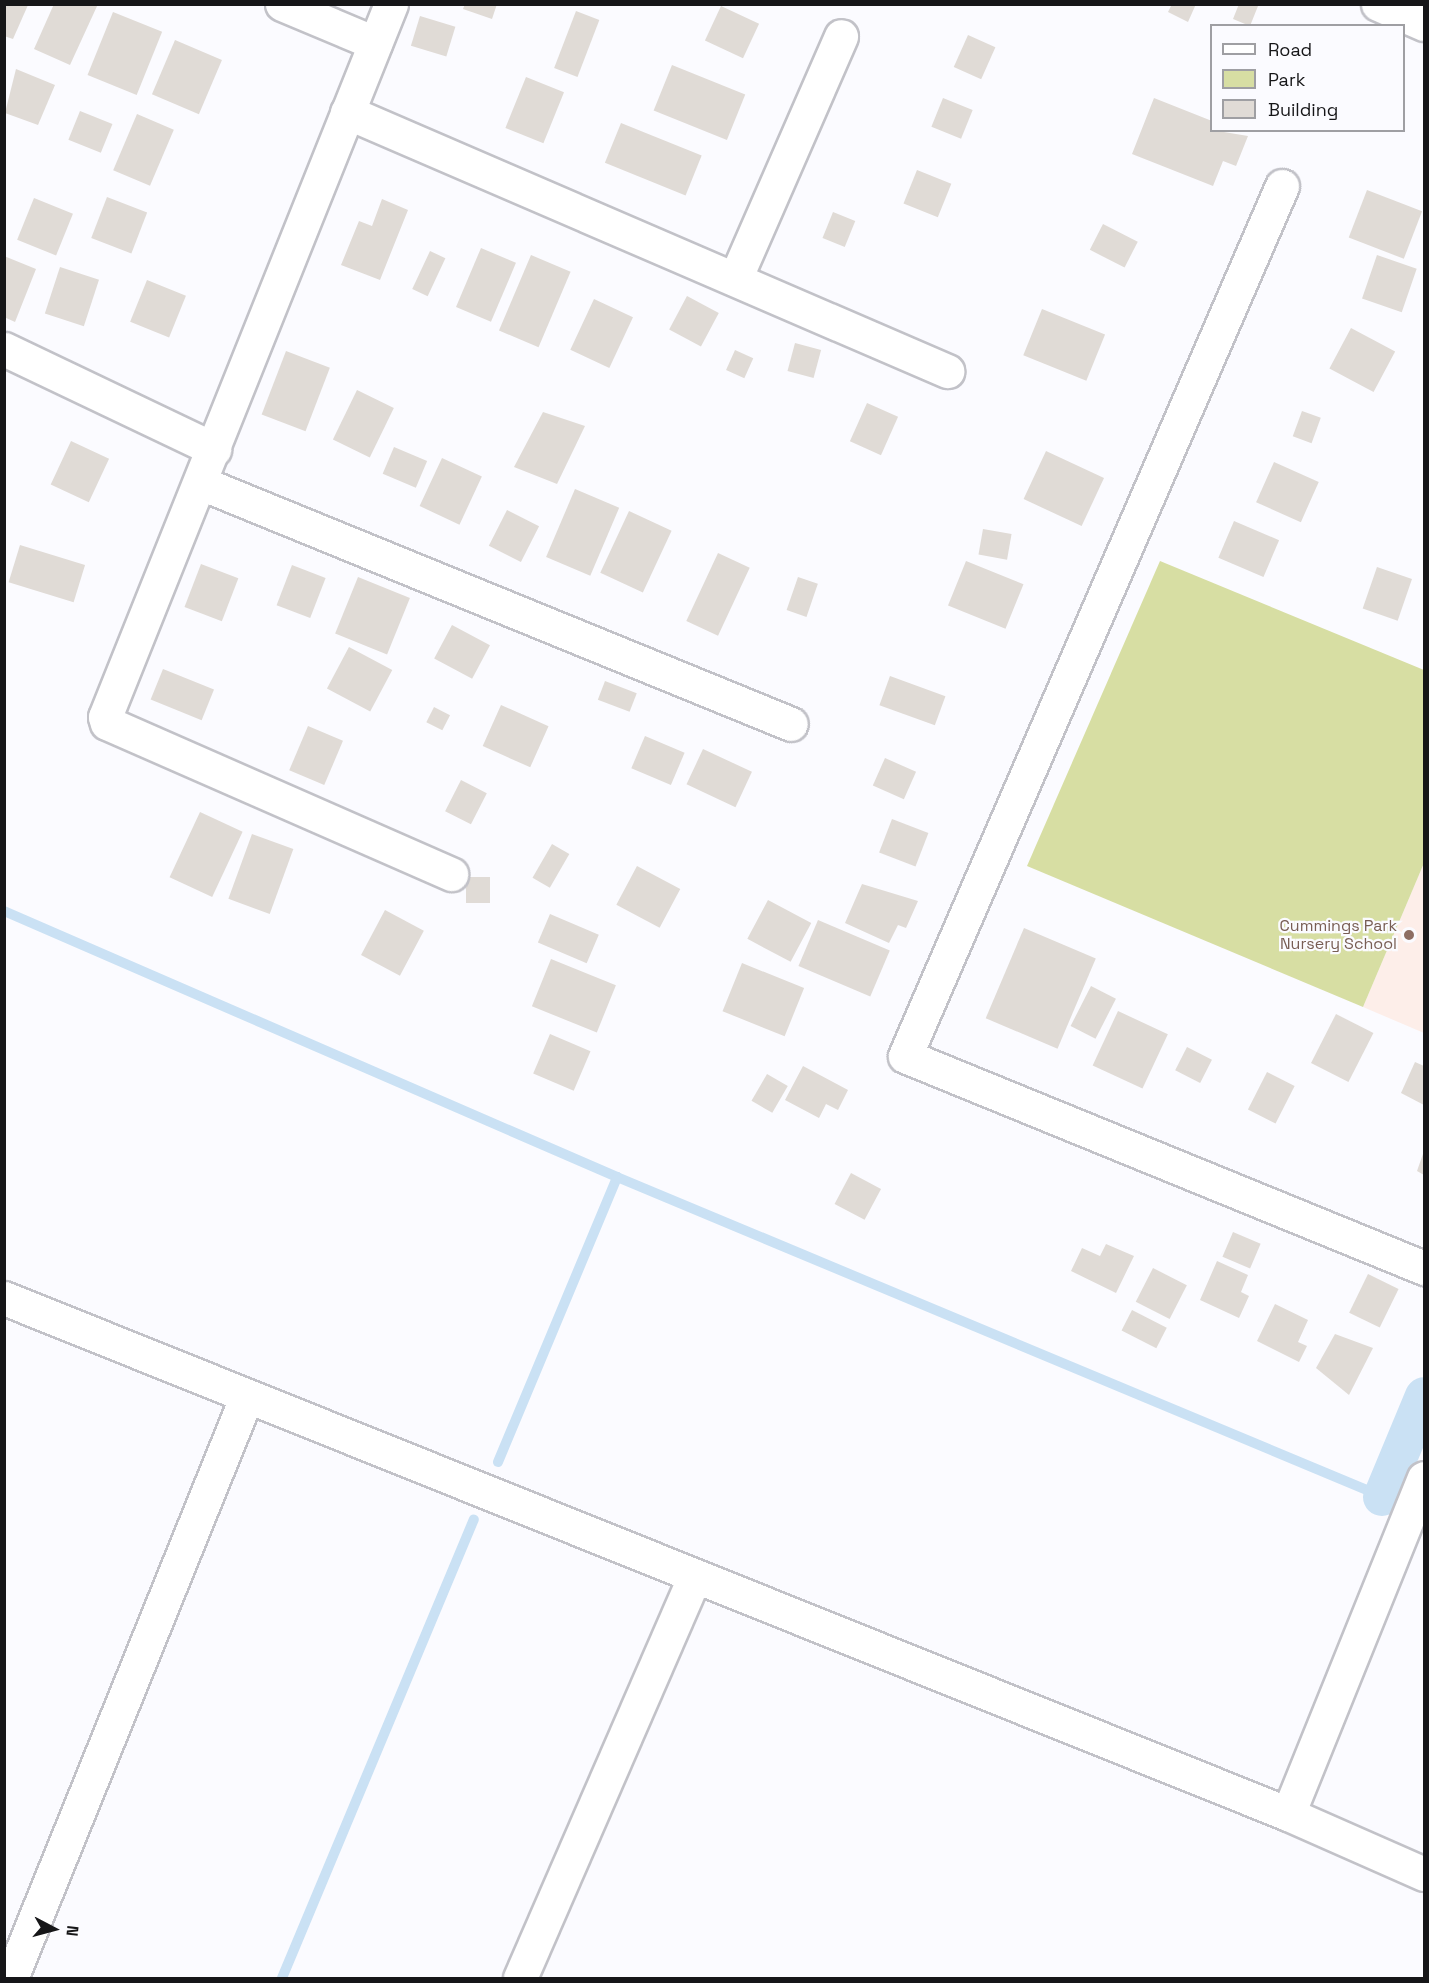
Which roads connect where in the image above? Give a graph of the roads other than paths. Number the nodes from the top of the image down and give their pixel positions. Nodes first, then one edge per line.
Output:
1 (282, 4) edge
2 (391, 4) edge
3 (1378, 4) edge
4 (1425, 24) edge
5 (841, 36) dead end
6 (375, 43) junction
7 (347, 112) junction
8 (1282, 186) dead end
9 (735, 279) junction
10 (4, 348) edge
11 (947, 371) dead end
12 (214, 449) junction
13 (201, 483) junction
14 (791, 724) dead end
15 (451, 874) dead end
16 (1425, 1268) edge
17 (4, 1298) edge
18 (246, 1398) junction
19 (1425, 1478) edge
20 (694, 1577) junction
21 (1288, 1815) junction
22 (1425, 1874) edge
23 (11, 1978) edge
24 (520, 1978) edge

1 - 6 street
2 - 6 street
3 - 4 street
5 - 9 street
6 - 7 street
7 - 9 street
7 - 12 street
8 - 16 street
9 - 11 street
10 - 12 street
12 - 13 street
13 - 14 street
13 - 15 street
17 - 18 street
18 - 20 street
18 - 23 street
19 - 21 street
20 - 21 street
20 - 24 street
21 - 22 street

